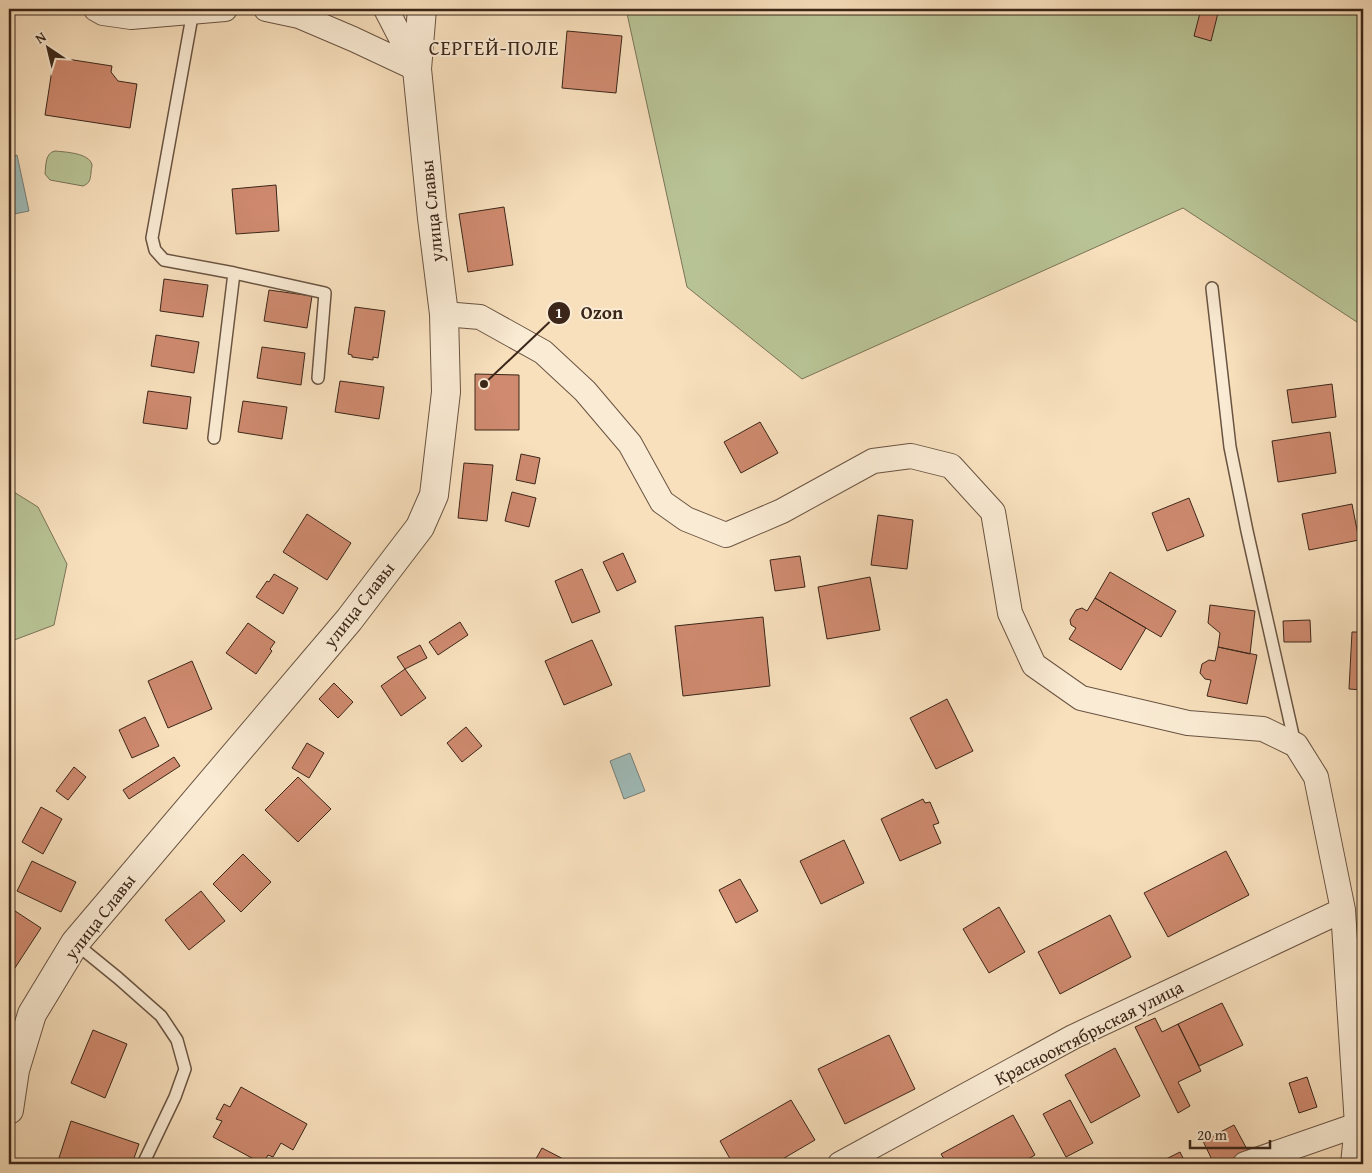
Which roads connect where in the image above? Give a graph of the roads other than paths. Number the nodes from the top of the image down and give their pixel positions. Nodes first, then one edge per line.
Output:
1 (96, 9) edge
2 (225, 9) edge
3 (266, 9) edge
4 (386, 9) edge
5 (422, 9) edge
6 (193, 11) junction
7 (417, 69) junction
8 (234, 273) junction
9 (1212, 288) dead end
10 (444, 314) junction
11 (318, 378) dead end
12 (214, 438) dead end
13 (1296, 745) junction
14 (1343, 910) junction
15 (75, 943) junction
16 (9, 1110) edge
17 (1357, 1125) junction
18 (143, 1164) edge
19 (840, 1164) edge
20 (1245, 1164) edge
21 (1353, 1164) edge

1 - 6 street
2 - 6 street
3 - 7 street
4 - 7 street
5 - 7 street, улица Славы
6 - 8 lane
7 - 10 street, улица Славы
8 - 11 lane
8 - 12 lane
9 - 13 lane
10 - 13 street
10 - 15 street, улица Славы
13 - 14 street
14 - 17 street
14 - 19 street, Краснооктябрьская улица
15 - 16 street, улица Славы
15 - 18 lane
17 - 20 street
17 - 21 street

